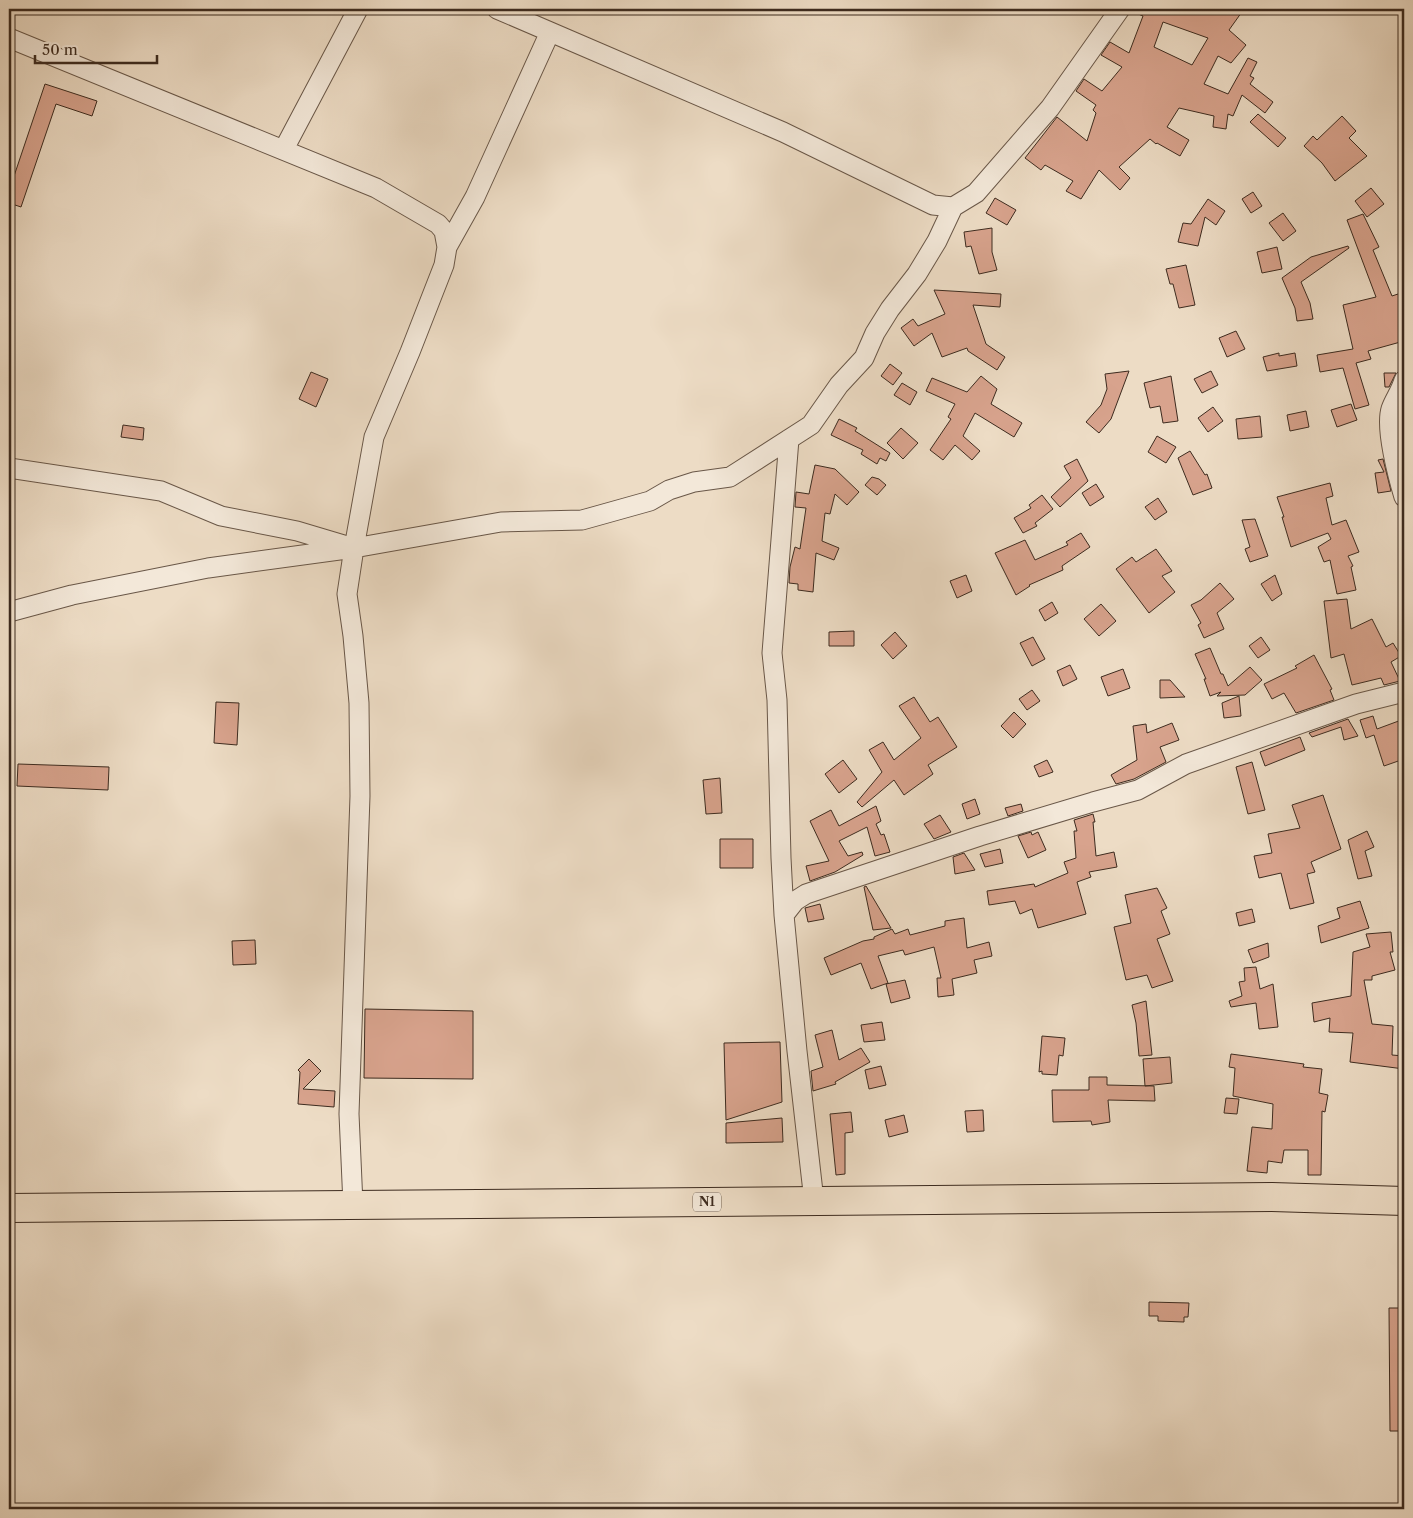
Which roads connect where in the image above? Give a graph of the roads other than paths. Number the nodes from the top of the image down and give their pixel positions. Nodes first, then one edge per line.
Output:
1 (358, 9) edge
2 (497, 9) edge
3 (1120, 9) edge
4 (550, 32) junction
5 (9, 38) edge
6 (284, 150) junction
7 (953, 207) junction
8 (447, 247) junction
9 (1404, 380) edge
10 (790, 439) junction
11 (9, 468) edge
12 (1404, 497) edge
13 (354, 548) junction
14 (9, 612) edge
15 (1404, 692) edge
16 (784, 915) junction
17 (1404, 1200) edge
18 (814, 1201) junction
19 (354, 1205) junction
20 (9, 1208) edge

1 - 6 street
2 - 4 street
3 - 7 street
4 - 7 street
4 - 8 street
5 - 6 street
6 - 8 street
7 - 10 street
8 - 13 street
9 - 12 street
10 - 13 street
10 - 16 street
11 - 13 street
13 - 14 street
13 - 19 street
15 - 16 street
16 - 18 street
17 - 18 highway, N1
18 - 19 highway, N1
19 - 20 highway, N1

